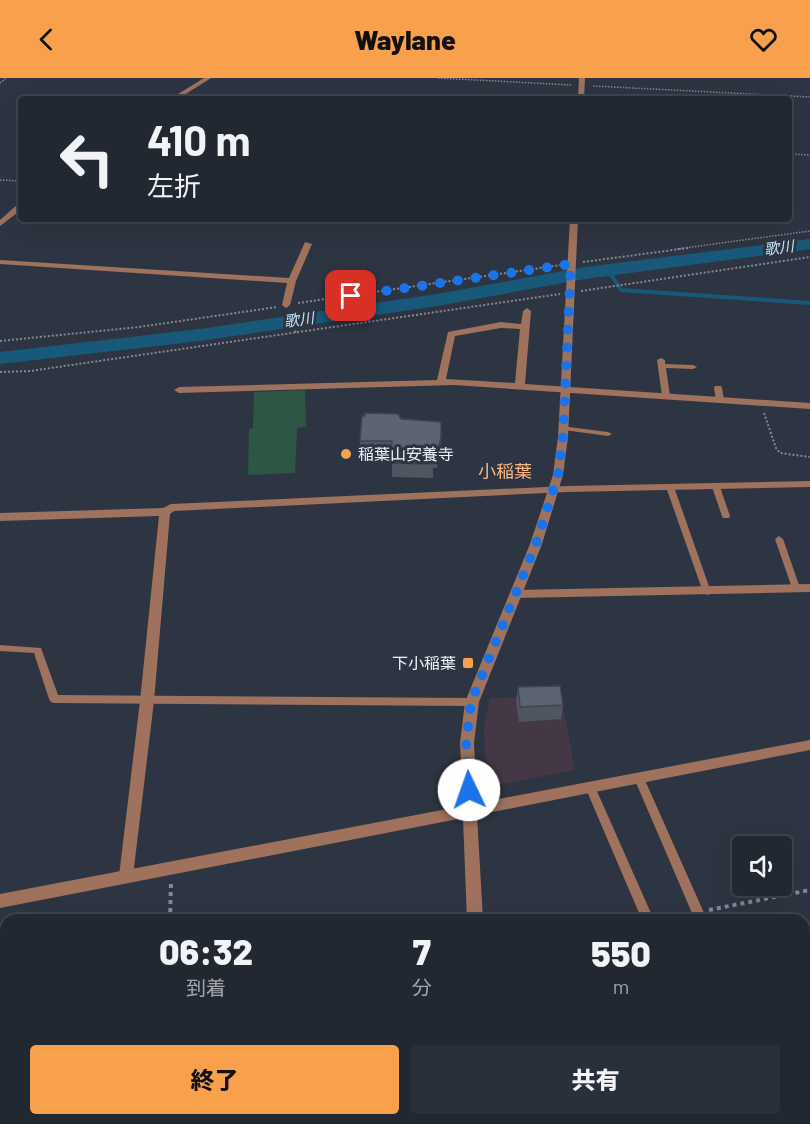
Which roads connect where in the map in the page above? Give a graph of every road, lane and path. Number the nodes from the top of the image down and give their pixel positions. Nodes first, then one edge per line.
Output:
1 (6, 78) edge
2 (208, 78) edge
3 (438, 78) edge
4 (582, 82) edge
5 (0, 83) edge
6 (178, 96) edge
7 (810, 97) edge
8 (792, 154) edge
9 (810, 155) edge
10 (0, 180) edge
11 (18, 182) edge
12 (18, 209) edge
13 (574, 222) edge
14 (0, 224) edge
15 (810, 231) edge
16 (308, 244) dead end
17 (810, 257) edge
18 (0, 261) edge
19 (571, 266) junction
20 (292, 281) junction
21 (571, 290) junction
22 (286, 305) junction
23 (527, 311) dead end
24 (525, 327) junction
25 (296, 333) junction
26 (0, 341) edge
27 (693, 367) dead end
28 (0, 372) edge
29 (441, 382) junction
30 (520, 386) junction
31 (565, 388) junction
32 (717, 388) dead end
33 (179, 390) dead end
34 (666, 396) junction
35 (720, 400) junction
36 (760, 403) junction
37 (810, 406) edge
38 (564, 428) junction
39 (608, 434) dead end
40 (810, 457) edge
41 (810, 484) edge
42 (670, 487) junction
43 (716, 487) junction
44 (555, 490) junction
45 (165, 512) junction
46 (726, 516) dead end
47 (0, 517) edge
48 (779, 539) dead end
49 (796, 588) junction
50 (810, 588) edge
51 (707, 592) junction
52 (516, 594) junction
53 (0, 648) edge
54 (147, 701) junction
55 (471, 702) junction
56 (810, 745) edge
57 (639, 778) junction
58 (591, 789) junction
59 (470, 809) junction
60 (172, 867) junction
61 (126, 876) junction
62 (810, 890) edge
63 (0, 901) edge
64 (698, 913) junction
65 (170, 914) edge
66 (475, 914) edge
67 (645, 914) edge
68 (693, 914) edge

1 - 5 path
2 - 6 street
3 - 4 path
4 - 7 path
8 - 9 path
10 - 11 path
12 - 14 street
13 - 19 street
15 - 19 path
16 - 20 street
17 - 21 path
18 - 20 street
19 - 21 street
19 - 22 path
20 - 22 street
21 - 25 path
21 - 31 street
22 - 25 path
22 - 26 path
23 - 24 street
24 - 29 street
24 - 30 street
25 - 28 path
27 - 34 lane
29 - 30 street
29 - 33 street
30 - 31 street
31 - 34 street
31 - 38 street
32 - 35 lane
34 - 35 street
35 - 36 street
36 - 37 street
36 - 40 path
38 - 39 lane
38 - 44 street
41 - 43 street
42 - 43 street
42 - 44 street
42 - 51 lane
43 - 46 lane
44 - 45 street
44 - 52 street
45 - 47 street
45 - 54 street
48 - 49 lane
49 - 50 street
49 - 51 street
51 - 52 street
52 - 55 street
53 - 54 lane
54 - 55 lane
54 - 61 street
55 - 59 street
56 - 57 street
57 - 58 street
57 - 64 lane
58 - 59 street
58 - 67 lane
59 - 60 street
59 - 66 street
60 - 61 street
60 - 65 path
61 - 63 street
62 - 64 path
64 - 68 path

